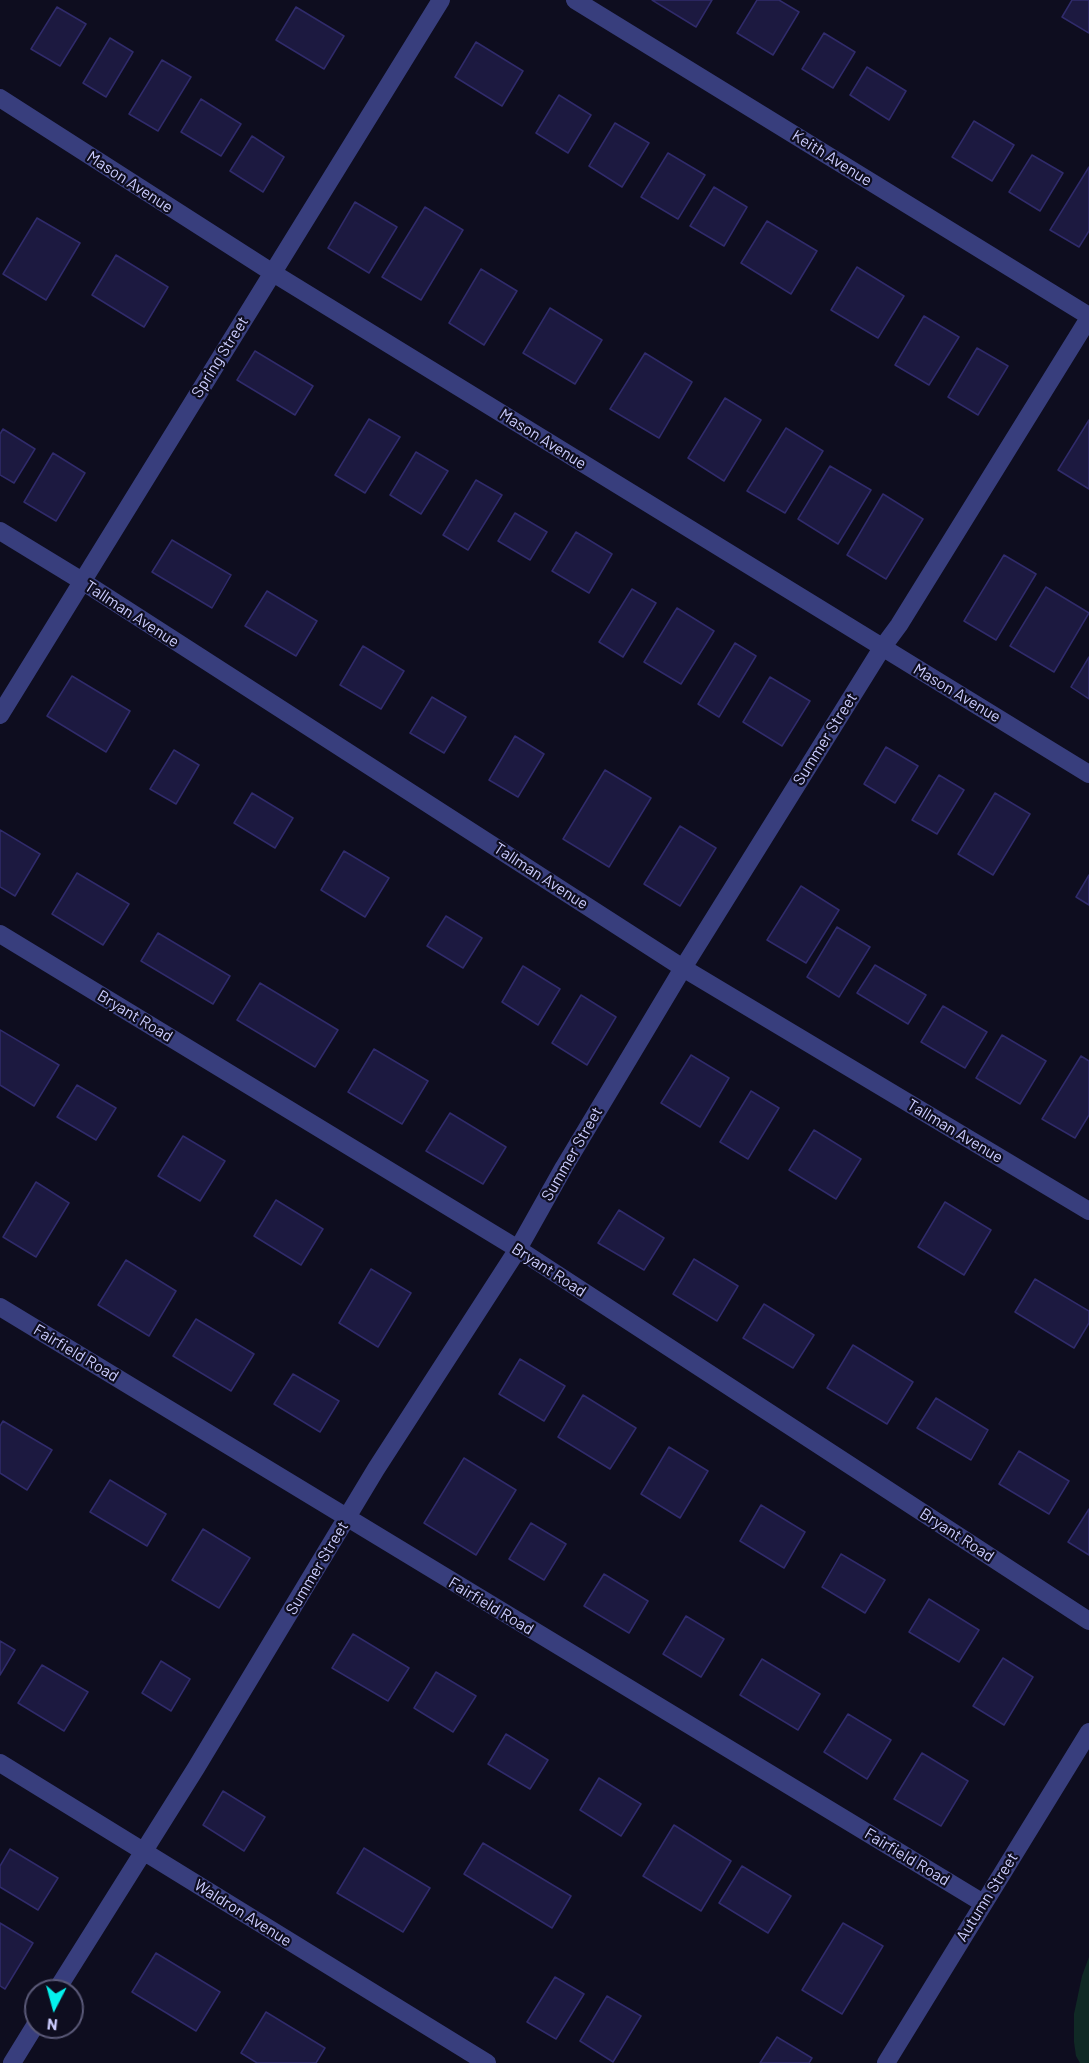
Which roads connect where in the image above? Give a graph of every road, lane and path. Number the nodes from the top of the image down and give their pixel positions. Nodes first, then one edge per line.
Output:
1 (441, 0) edge
2 (575, 0) edge
3 (0, 98) edge
4 (273, 273) junction
5 (1089, 317) edge
6 (0, 531) edge
7 (82, 581) junction
8 (882, 648) junction
9 (0, 715) edge
10 (1089, 774) edge
11 (0, 934) edge
12 (683, 968) junction
13 (1089, 1211) edge
14 (518, 1249) junction
15 (0, 1306) edge
16 (347, 1518) junction
17 (1089, 1621) edge
18 (1089, 1732) edge
19 (0, 1763) edge
20 (144, 1851) junction
21 (984, 1904) junction
22 (64, 1979) edge
23 (27, 2039) edge
24 (12, 2063) edge
25 (487, 2063) edge
26 (885, 2063) edge

1 - 4 street, Spring Street
2 - 5 street, Keith Avenue
3 - 4 street, Mason Avenue
4 - 7 street, Spring Street
4 - 8 street, Mason Avenue
5 - 8 street, Summer Street
6 - 7 street, Tallman Avenue
7 - 9 street, Spring Street
7 - 12 street, Tallman Avenue
8 - 10 street, Mason Avenue
8 - 12 street, Summer Street
11 - 14 street, Bryant Road
12 - 13 street, Tallman Avenue
12 - 14 street, Summer Street
14 - 16 street, Summer Street
14 - 17 street, Bryant Road
15 - 16 street, Fairfield Road
16 - 20 street, Summer Street
16 - 21 street, Fairfield Road
18 - 21 street, Autumn Street
19 - 20 street, Waldron Avenue
20 - 22 street, Summer Street
20 - 25 street, Waldron Avenue
21 - 26 street, Autumn Street
23 - 24 street

